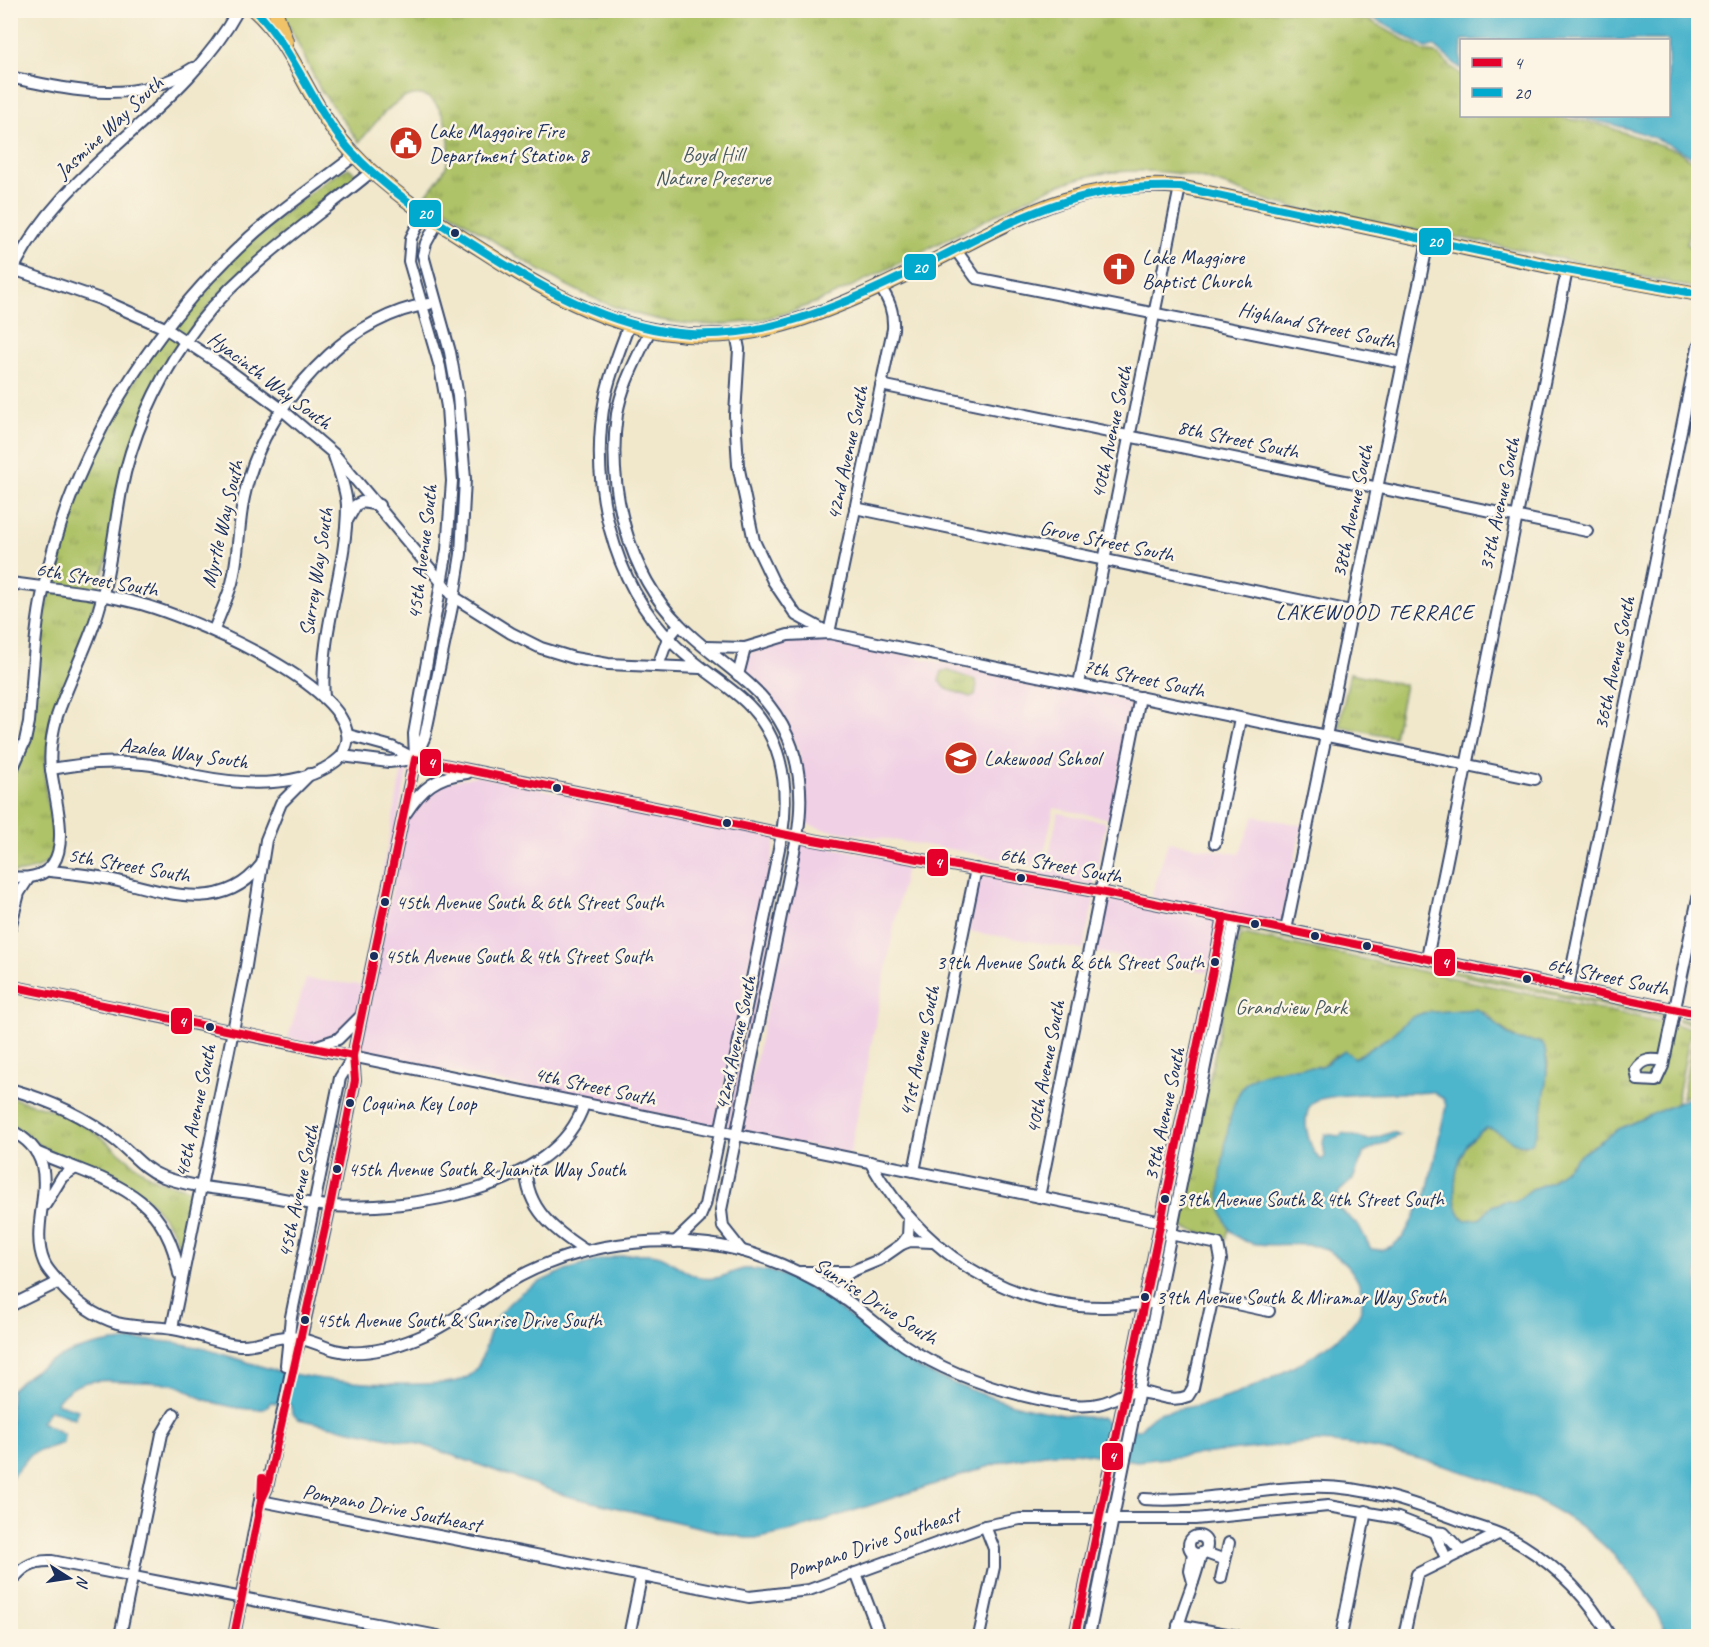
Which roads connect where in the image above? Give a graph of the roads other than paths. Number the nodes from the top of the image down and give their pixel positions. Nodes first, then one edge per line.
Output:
1 (238, 10) edge
2 (254, 10) edge
3 (275, 10) edge
4 (201, 63) junction
5 (295, 65) junction
6 (10, 77) edge
7 (354, 156) junction
8 (371, 172) junction
9 (1180, 187) junction
10 (424, 213) junction
11 (437, 223) junction
12 (1428, 241) junction
13 (955, 249) junction
14 (1567, 270) junction
15 (11, 271) edge
16 (879, 285) junction
17 (1698, 294) edge
18 (437, 302) junction
19 (423, 304) junction
20 (1155, 312) junction
21 (629, 325) junction
22 (165, 328) junction
23 (650, 330) junction
24 (736, 334) junction
25 (185, 342) junction
26 (1698, 347) edge
27 (1403, 363) junction
28 (881, 384) junction
29 (280, 408) junction
30 (1130, 436) junction
31 (334, 454) junction
32 (1376, 487) junction
33 (379, 505) junction
34 (855, 508) junction
35 (1517, 517) junction
36 (345, 528) junction
37 (1587, 531) dead end
38 (1103, 560) junction
39 (10, 583) edge
40 (442, 583) junction
41 (43, 588) junction
42 (103, 596) junction
43 (454, 597) junction
44 (1351, 611) junction
45 (679, 625) junction
46 (214, 630) junction
47 (829, 633) junction
48 (668, 638) junction
49 (706, 647) junction
50 (745, 648) junction
51 (658, 666) junction
52 (700, 668) junction
53 (738, 675) junction
54 (1079, 684) junction
55 (1140, 697) junction
56 (324, 698) junction
57 (1240, 719) junction
58 (348, 735) junction
59 (1324, 736) junction
60 (342, 756) junction
61 (415, 759) junction
62 (1466, 765) junction
63 (51, 769) junction
64 (476, 772) junction
65 (10, 774) edge
66 (310, 774) junction
67 (1535, 779) dead end
68 (402, 820) junction
69 (782, 834) junction
70 (797, 837) junction
71 (1215, 843) dead end
72 (263, 863) junction
73 (976, 869) junction
74 (50, 871) junction
75 (10, 877) edge
76 (28, 879) junction
77 (1100, 892) junction
78 (1698, 898) edge
79 (766, 908) junction
80 (782, 911) junction
81 (1230, 918) junction
82 (10, 928) edge
83 (1286, 930) junction
84 (1427, 958) junction
85 (10, 986) edge
86 (1568, 987) junction
87 (1676, 1010) junction
88 (1698, 1014) edge
89 (361, 1016) junction
90 (232, 1030) junction
91 (311, 1047) junction
92 (353, 1056) junction
93 (1664, 1061) dead end
94 (10, 1089) edge
95 (584, 1104) junction
96 (10, 1130) edge
97 (719, 1131) junction
98 (736, 1135) junction
99 (36, 1152) junction
100 (870, 1162) junction
101 (74, 1168) junction
102 (526, 1169) junction
103 (914, 1171) junction
104 (199, 1186) junction
105 (1039, 1197) junction
106 (316, 1203) junction
107 (330, 1206) junction
108 (43, 1210) junction
109 (909, 1217) junction
110 (1168, 1226) junction
111 (675, 1242) junction
112 (932, 1242) junction
113 (902, 1244) junction
114 (586, 1251) junction
115 (742, 1251) junction
116 (796, 1272) junction
117 (850, 1272) junction
118 (59, 1282) junction
119 (181, 1283) junction
120 (844, 1299) junction
121 (1213, 1299) junction
122 (1150, 1303) junction
123 (10, 1306) edge
124 (1269, 1311) dead end
125 (172, 1328) junction
126 (289, 1337) junction
127 (301, 1338) junction
128 (288, 1373) junction
129 (1138, 1392) junction
130 (1126, 1393) junction
131 (174, 1414) dead end
132 (1125, 1426) junction
133 (1144, 1499) dead end
134 (261, 1501) junction
135 (1366, 1511) junction
136 (1106, 1518) junction
137 (1195, 1519) junction
138 (985, 1526) junction
139 (1434, 1532) junction
140 (1498, 1534) junction
141 (1229, 1543) dead end
142 (1199, 1553) junction
143 (1454, 1556) junction
144 (1225, 1560) junction
145 (856, 1572) junction
146 (133, 1575) junction
147 (641, 1578) junction
148 (1221, 1578) dead end
149 (10, 1585) edge
150 (242, 1597) junction
151 (1079, 1618) junction
152 (1092, 1620) junction
153 (1177, 1631) edge
154 (120, 1636) edge
155 (234, 1636) edge
156 (438, 1636) edge
157 (629, 1636) edge
158 (880, 1636) edge
159 (979, 1636) edge
160 (1076, 1636) edge
161 (1089, 1636) edge
162 (1237, 1636) edge
163 (1341, 1636) edge
164 (1404, 1636) edge
165 (1610, 1636) edge

1 - 4 street, Jasmine Way South
2 - 5 main road
3 - 5 main road
4 - 6 street
4 - 15 street, Jasmine Way South
5 - 7 main road
7 - 8 main road
7 - 22 street
8 - 10 main road
8 - 25 street
9 - 12 main road
9 - 13 main road
9 - 20 street, 40th Avenue South
10 - 11 main road
10 - 19 street, 45th Avenue South
11 - 18 street, 45th Avenue South
11 - 21 main road
12 - 14 main road
12 - 27 street, 38th Avenue South
13 - 16 main road
13 - 20 street, Highland Street South
14 - 17 main road
14 - 35 street, 37th Avenue South
15 - 22 street, Hyacinth Way South
16 - 24 main road
16 - 28 street, 42nd Avenue South
18 - 19 street, Myrtle Way South
18 - 43 street, 45th Avenue South
19 - 29 street, Myrtle Way South
19 - 40 street, 45th Avenue South
20 - 27 street, Highland Street South
20 - 30 street, 40th Avenue South
21 - 23 main road
21 - 48 street, 42nd Avenue South
22 - 25 street, Hyacinth Way South
22 - 41 street
23 - 24 main road
23 - 45 street, 42nd Avenue South
24 - 47 street
25 - 29 street, Hyacinth Way South
25 - 42 street
26 - 86 street, 36th Avenue South
27 - 32 street, 38th Avenue South
28 - 30 street, 8th Street South
28 - 34 street, 42nd Avenue South
29 - 31 street, Hyacinth Way South
29 - 46 street, Myrtle Way South
30 - 32 street, 8th Street South
30 - 38 street, 40th Avenue South
31 - 33 street, Hyacinth Way South
31 - 36 street, Surrey Way South
32 - 35 street, 8th Street South
32 - 44 street, 38th Avenue South
33 - 36 street
33 - 40 street, Hyacinth Way South
34 - 38 street, Grove Street South
34 - 47 street, 42nd Avenue South
35 - 37 street, 8th Street South
35 - 62 street, 37th Avenue South
36 - 56 street, Surrey Way South
38 - 44 street, Grove Street South
38 - 54 street, 40th Avenue South
39 - 41 street, 6th Street South
40 - 43 street, Hyacinth Way South
40 - 61 street, 45th Avenue South
41 - 42 street, 6th Street South
41 - 65 street
42 - 46 street, 6th Street South
42 - 63 street
43 - 51 street
43 - 61 street, 45th Avenue South
44 - 59 street, 38th Avenue South
45 - 48 street
45 - 49 street, 42nd Avenue South
46 - 56 street, 6th Street South
47 - 50 street, 7th Street South
47 - 54 street, 7th Street South
48 - 51 street
48 - 52 street, 42nd Avenue South
49 - 50 street, 7th Street South
49 - 53 street, 42nd Avenue South
50 - 53 street
51 - 52 street
52 - 69 street, 42nd Avenue South
53 - 70 street, 42nd Avenue South
54 - 55 street, 7th Street South
55 - 57 street, 7th Street South
55 - 77 street, 40th Avenue South
56 - 58 street, 6th Street South
57 - 59 street, 7th Street South
57 - 71 street
58 - 60 street
58 - 61 street, 6th Street South
59 - 62 street, 7th Street South
59 - 83 street, 38th Avenue South
60 - 61 street, 6th Street South
60 - 66 street, Azalea Way South
61 - 64 street, 6th Street South
61 - 68 street, 45th Avenue South
62 - 67 street, 7th Street South
62 - 84 street, 37th Avenue South
63 - 66 street, Azalea Way South
63 - 74 street
64 - 68 street
64 - 69 street, 6th Street South
66 - 72 street, 46th Avenue South
68 - 89 street, 45th Avenue South
69 - 70 street, 6th Street South
69 - 79 street, 42nd Avenue South
70 - 73 street, 6th Street South
70 - 80 street, 42nd Avenue South
72 - 74 street, 5th Street South
72 - 90 street, 46th Avenue South
73 - 77 street, 6th Street South
73 - 103 street, 41st Avenue South
74 - 76 street
75 - 76 street
76 - 82 street
77 - 81 street, 6th Street South
77 - 105 street, 40th Avenue South
78 - 87 street
79 - 80 street
79 - 97 street, 42nd Avenue South
80 - 98 street, 42nd Avenue South
81 - 83 street, 6th Street South
81 - 110 street, 39th Avenue South
83 - 84 street, 6th Street South
84 - 86 street, 6th Street South
85 - 90 street, 4th Street South
86 - 87 street, 6th Street South
87 - 88 street, 6th Street South
87 - 93 street
89 - 91 street
89 - 92 street, 45th Avenue South
90 - 91 street, 4th Street South
90 - 104 street, 46th Avenue South
91 - 92 street, 4th Street South
92 - 95 street, 4th Street South
92 - 106 street, 45th Avenue South
92 - 107 street, 45th Avenue South
94 - 104 street
95 - 97 street, 4th Street South
95 - 102 street
96 - 99 street
97 - 98 street, 4th Street South
97 - 111 street, 42nd Avenue South
98 - 100 street, 4th Street South
98 - 115 street, 42nd Avenue South
99 - 101 street
99 - 108 street, Sunrise Drive South
100 - 103 street, 4th Street South
100 - 109 street
101 - 108 street
101 - 119 street
102 - 107 street
102 - 114 street
103 - 105 street, 4th Street South
104 - 106 street
104 - 119 street, 46th Avenue South
105 - 110 street, 4th Street South
106 - 107 street
106 - 126 street, 45th Avenue South
107 - 127 street, 45th Avenue South
108 - 118 street, Sunrise Drive South
109 - 112 street
109 - 113 street
110 - 121 street, 4th Street South
110 - 122 street, 39th Avenue South
111 - 114 street, Sunrise Drive South
111 - 115 street, Sunrise Drive South
112 - 113 street
112 - 122 street
113 - 117 street
114 - 127 street, Sunrise Drive South
115 - 116 street, Sunrise Drive South
116 - 117 street
116 - 120 street, Sunrise Drive South
117 - 120 street
118 - 123 street
118 - 125 street, Sunrise Drive South
119 - 125 street, 46th Avenue South
120 - 130 street, Sunrise Drive South
121 - 124 street
121 - 129 street, Sunrise Drive South
122 - 129 street, 39th Avenue South
122 - 130 street, 39th Avenue South
125 - 126 street, Sunrise Drive South
126 - 127 street, Sunrise Drive South
126 - 128 street, 45th Avenue South
127 - 128 street, 45th Avenue South
128 - 134 street
129 - 130 street, Sunrise Drive South
129 - 132 street, 39th Avenue South
130 - 132 street, 39th Avenue South
131 - 146 street
132 - 136 street
133 - 140 street
134 - 147 street, Pompano Drive Southeast
134 - 150 street
135 - 137 street, Pompano Drive Southeast
135 - 139 street, Pompano Drive Southeast
135 - 163 street
136 - 137 street, Pompano Drive Southeast
136 - 138 street, Pompano Drive Southeast
136 - 151 street
136 - 152 street
137 - 142 street
138 - 145 street, Pompano Drive Southeast
138 - 159 street
139 - 143 street
139 - 143 street, Pompano Drive Southeast
140 - 143 street
140 - 165 street
141 - 144 street
142 - 144 street
142 - 153 street
143 - 164 street
144 - 148 street
145 - 147 street, Pompano Drive Southeast
145 - 158 street
146 - 149 street
146 - 150 street
146 - 154 street
147 - 157 street
150 - 155 street
150 - 156 street
151 - 152 street
151 - 160 street
152 - 161 street
153 - 162 street

